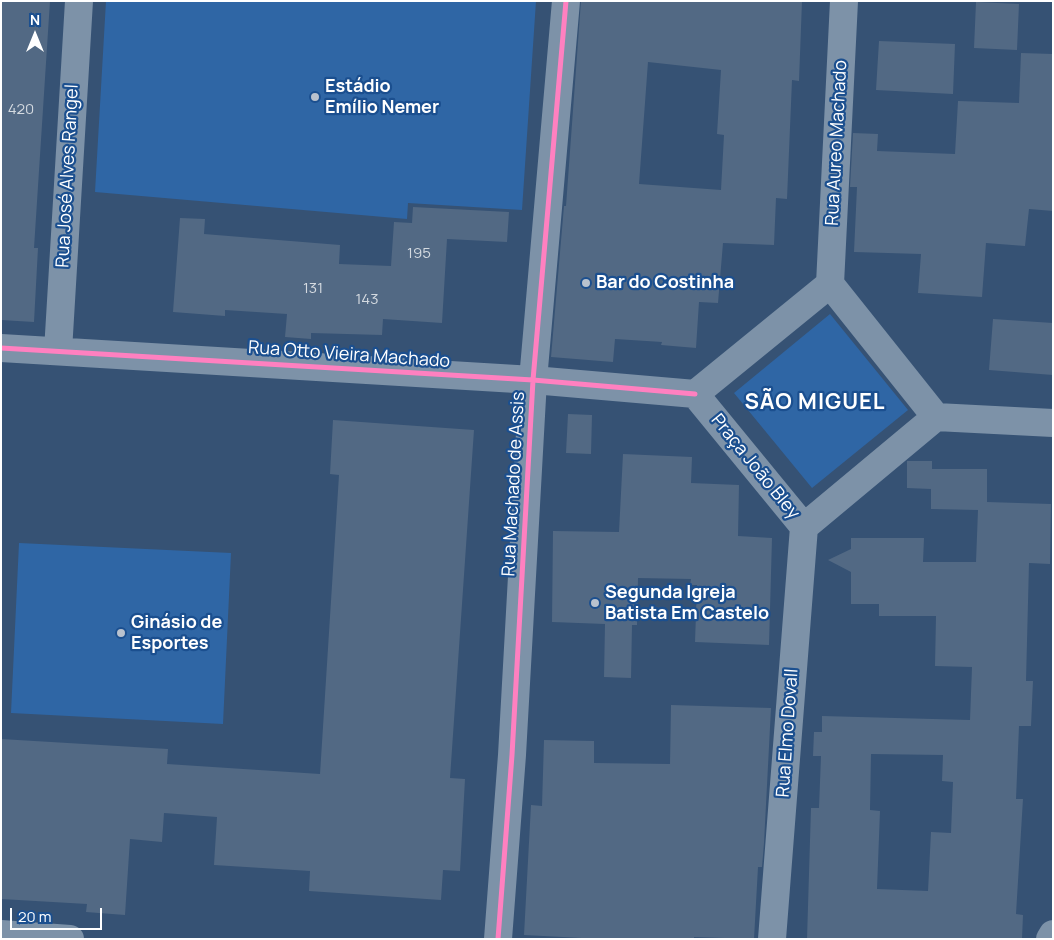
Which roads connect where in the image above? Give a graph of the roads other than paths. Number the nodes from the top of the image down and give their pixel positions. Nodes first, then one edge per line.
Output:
1 (79, 1) edge
2 (566, 1) edge
3 (844, 1) edge
4 (830, 284) junction
5 (1, 348) edge
6 (58, 351) junction
7 (533, 380) junction
8 (695, 394) junction
9 (936, 417) junction
10 (1053, 423) edge
11 (804, 527) junction
12 (1, 934) edge
13 (1053, 934) edge
14 (70, 939) edge
15 (498, 939) edge
16 (772, 939) edge
17 (1050, 939) edge

1 - 6 street, Rua José Alves Rangel
2 - 7 street, Rua Machado de Assis
3 - 4 street, Rua Aureo Machado
4 - 8 street
4 - 9 street
5 - 6 street, Rua Otto Vieira Machado
6 - 7 street, Rua Otto Vieira Machado
7 - 8 street, Rua Otto Vieira Machado
7 - 15 street, Rua Machado de Assis
8 - 11 street, Praça João Bley
9 - 10 street
9 - 11 street, Praça João Bley
11 - 16 street, Rua Elmo Dovall
12 - 14 street
13 - 17 street

